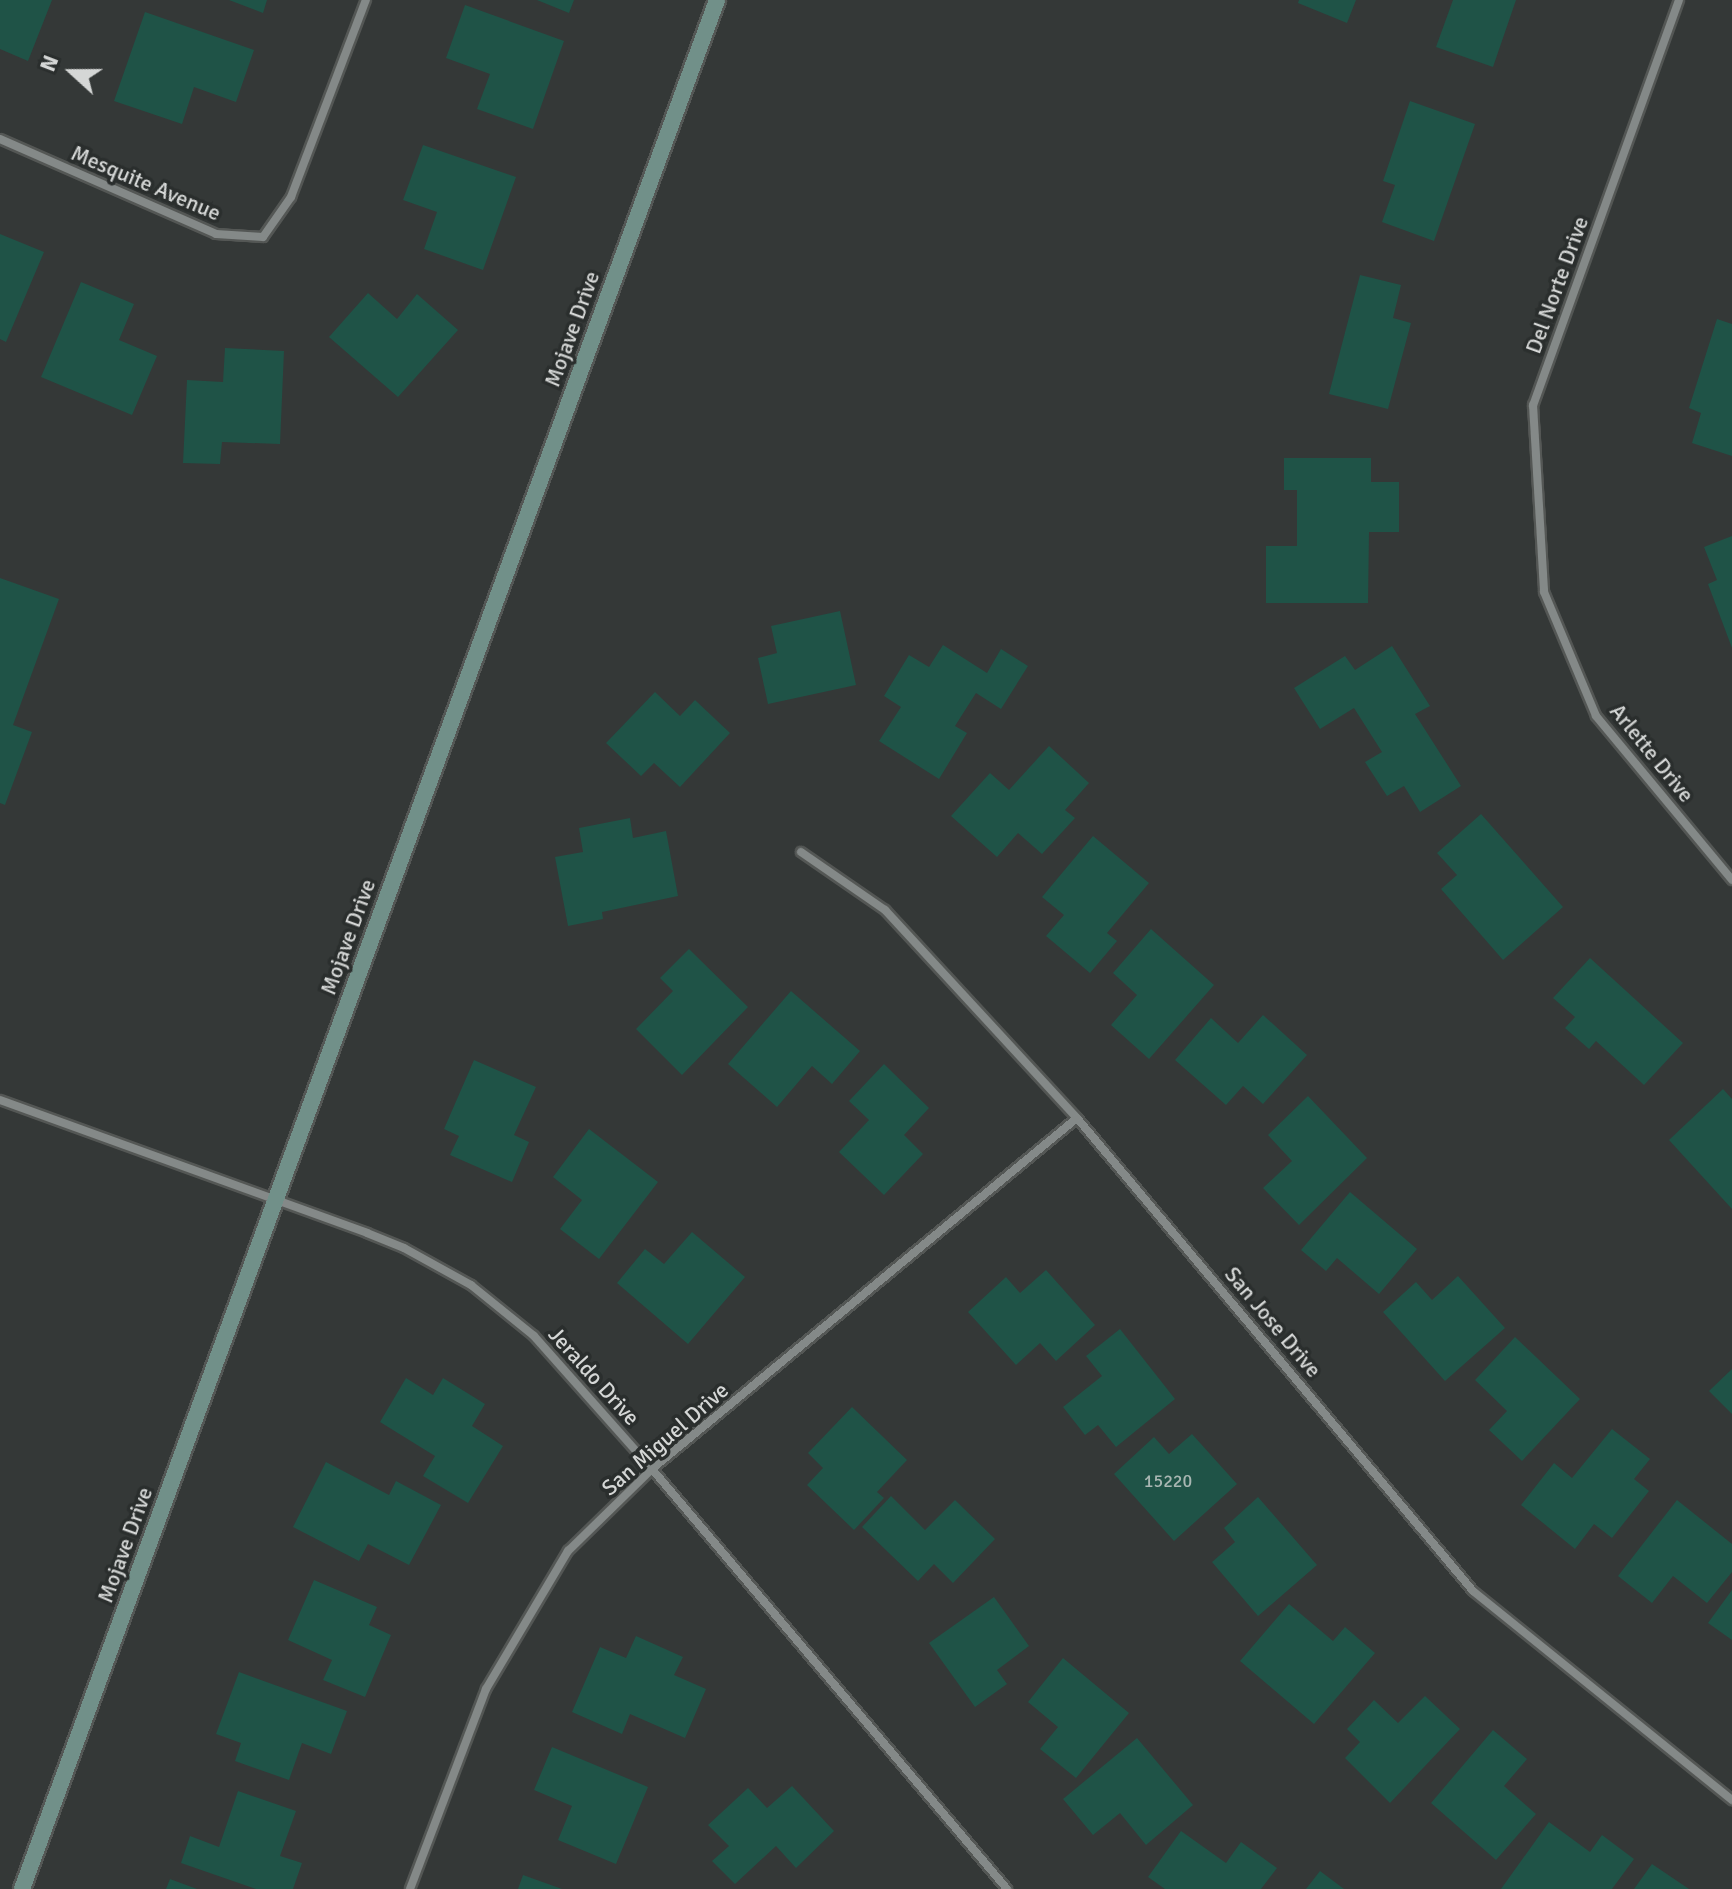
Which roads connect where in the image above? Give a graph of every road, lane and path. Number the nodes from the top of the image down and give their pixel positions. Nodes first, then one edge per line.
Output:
1 (366, 0) edge
2 (717, 0) edge
3 (1679, 0) edge
4 (0, 139) edge
5 (1544, 592) joint
6 (801, 852) dead end
7 (1732, 880) edge
8 (0, 1100) edge
9 (1077, 1118) junction
10 (275, 1199) junction
11 (652, 1469) junction
12 (1732, 1800) edge
13 (22, 1889) edge
14 (410, 1889) edge
15 (1007, 1889) edge

1 - 4 street, Mesquite Avenue
2 - 10 main road, Mojave Drive
3 - 5 street, Del Norte Drive
5 - 7 street, Arlette Drive
6 - 9 street, San Jose Drive
8 - 10 street, Jeraldo Drive
9 - 11 street, San Miguel Drive
9 - 12 street, San Jose Drive
10 - 11 street, Jeraldo Drive
10 - 13 main road, Mojave Drive
11 - 14 street, San Miguel Drive
11 - 15 street, Jeraldo Drive

